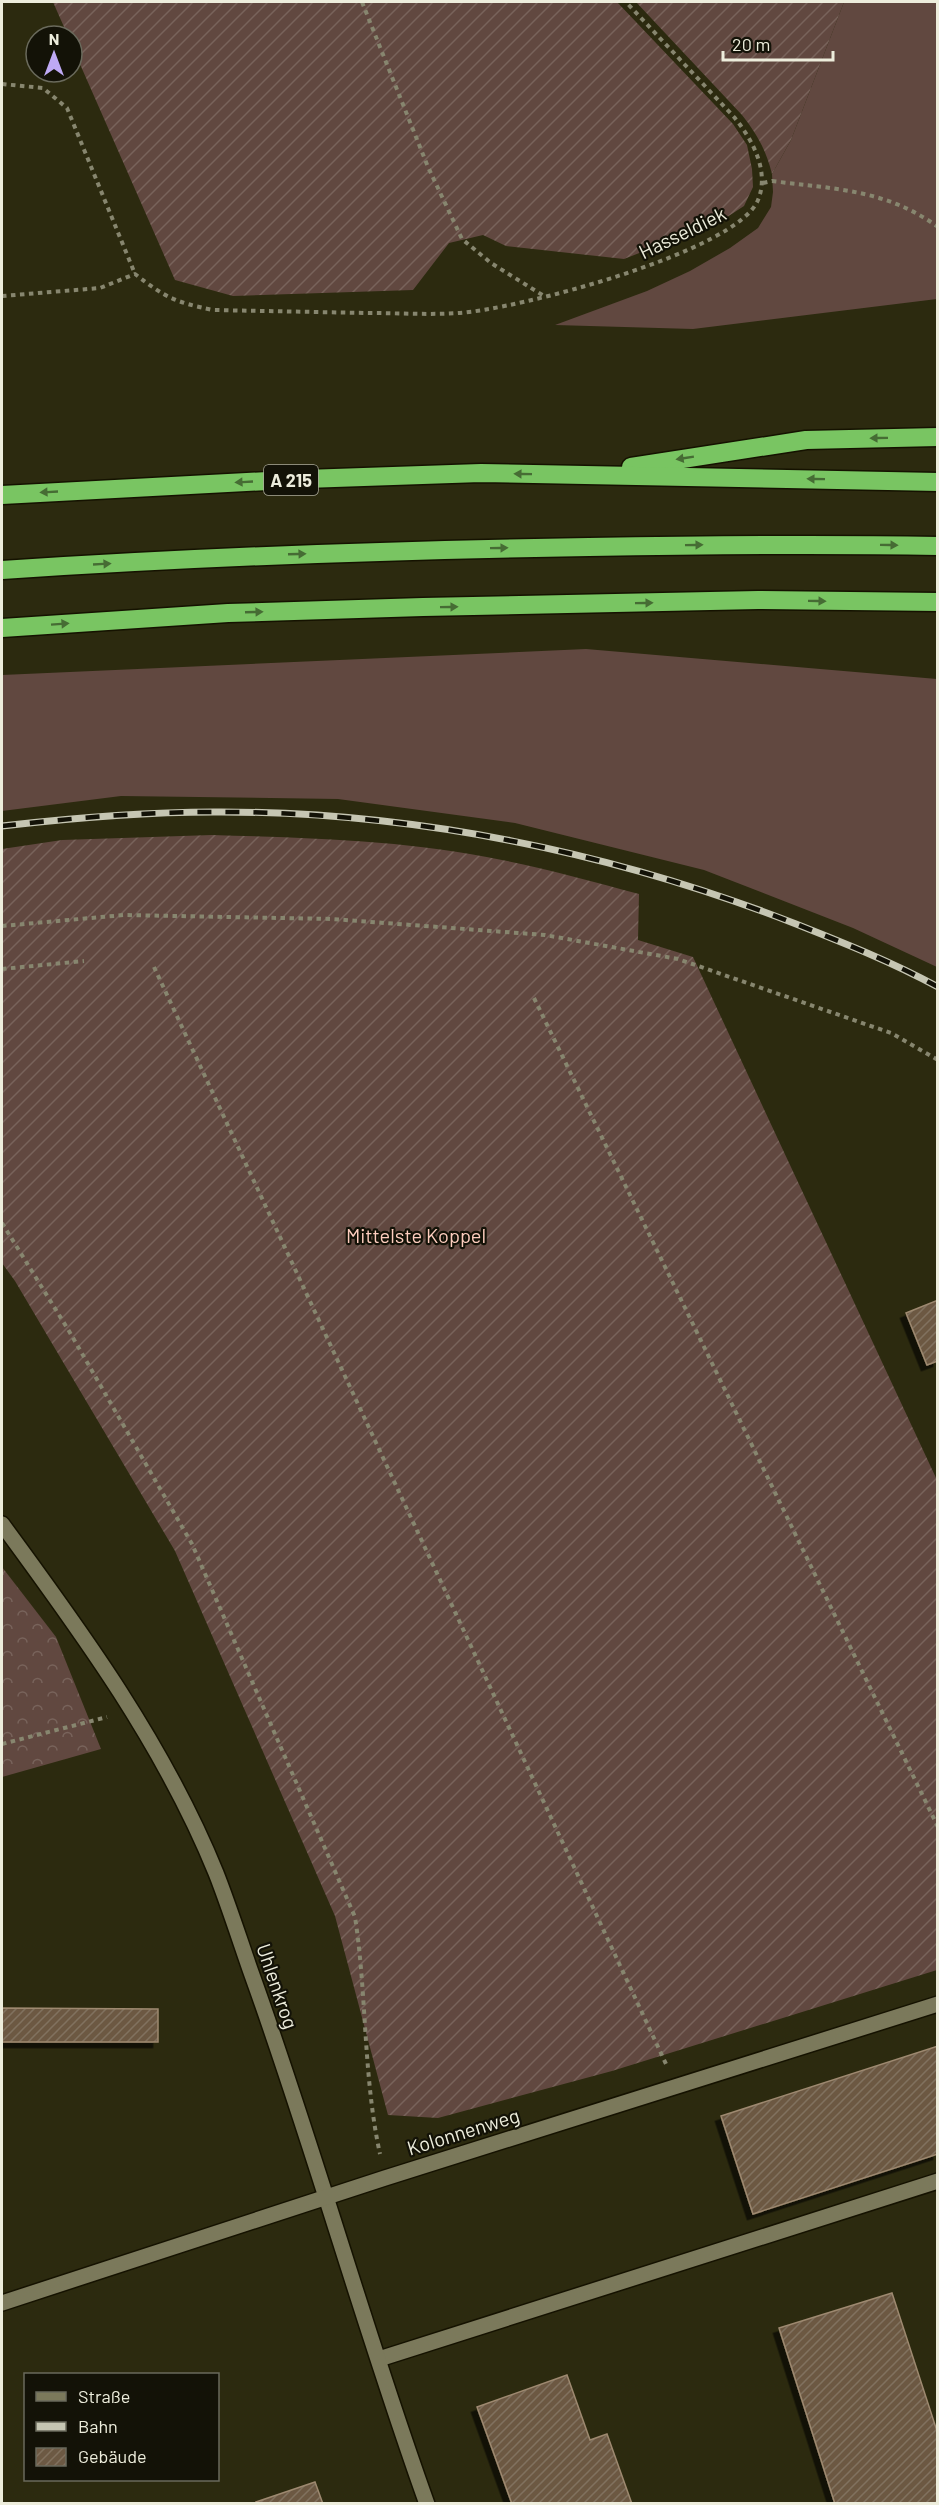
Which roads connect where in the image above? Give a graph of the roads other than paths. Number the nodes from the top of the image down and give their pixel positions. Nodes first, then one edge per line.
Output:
1 (938, 437) edge
2 (581, 474) junction
3 (938, 482) edge
4 (2, 495) edge
5 (938, 546) edge
6 (2, 570) edge
7 (938, 602) edge
8 (2, 628) edge
9 (2, 1524) edge
10 (938, 2004) edge
11 (938, 2181) edge
12 (328, 2198) junction
13 (2, 2303) edge
14 (379, 2359) junction
15 (428, 2504) edge

1 -> 2 highway
3 -> 2 highway, A 215
2 -> 4 highway, A 215
6 -> 5 highway
8 -> 7 highway
9 - 12 street, Uhlenkrog
10 - 12 street, Kolonnenweg
11 - 14 street
12 - 13 street, Kolonnenweg
12 - 14 street, Uhlenkrog
14 - 15 street, Uhlenkrog

